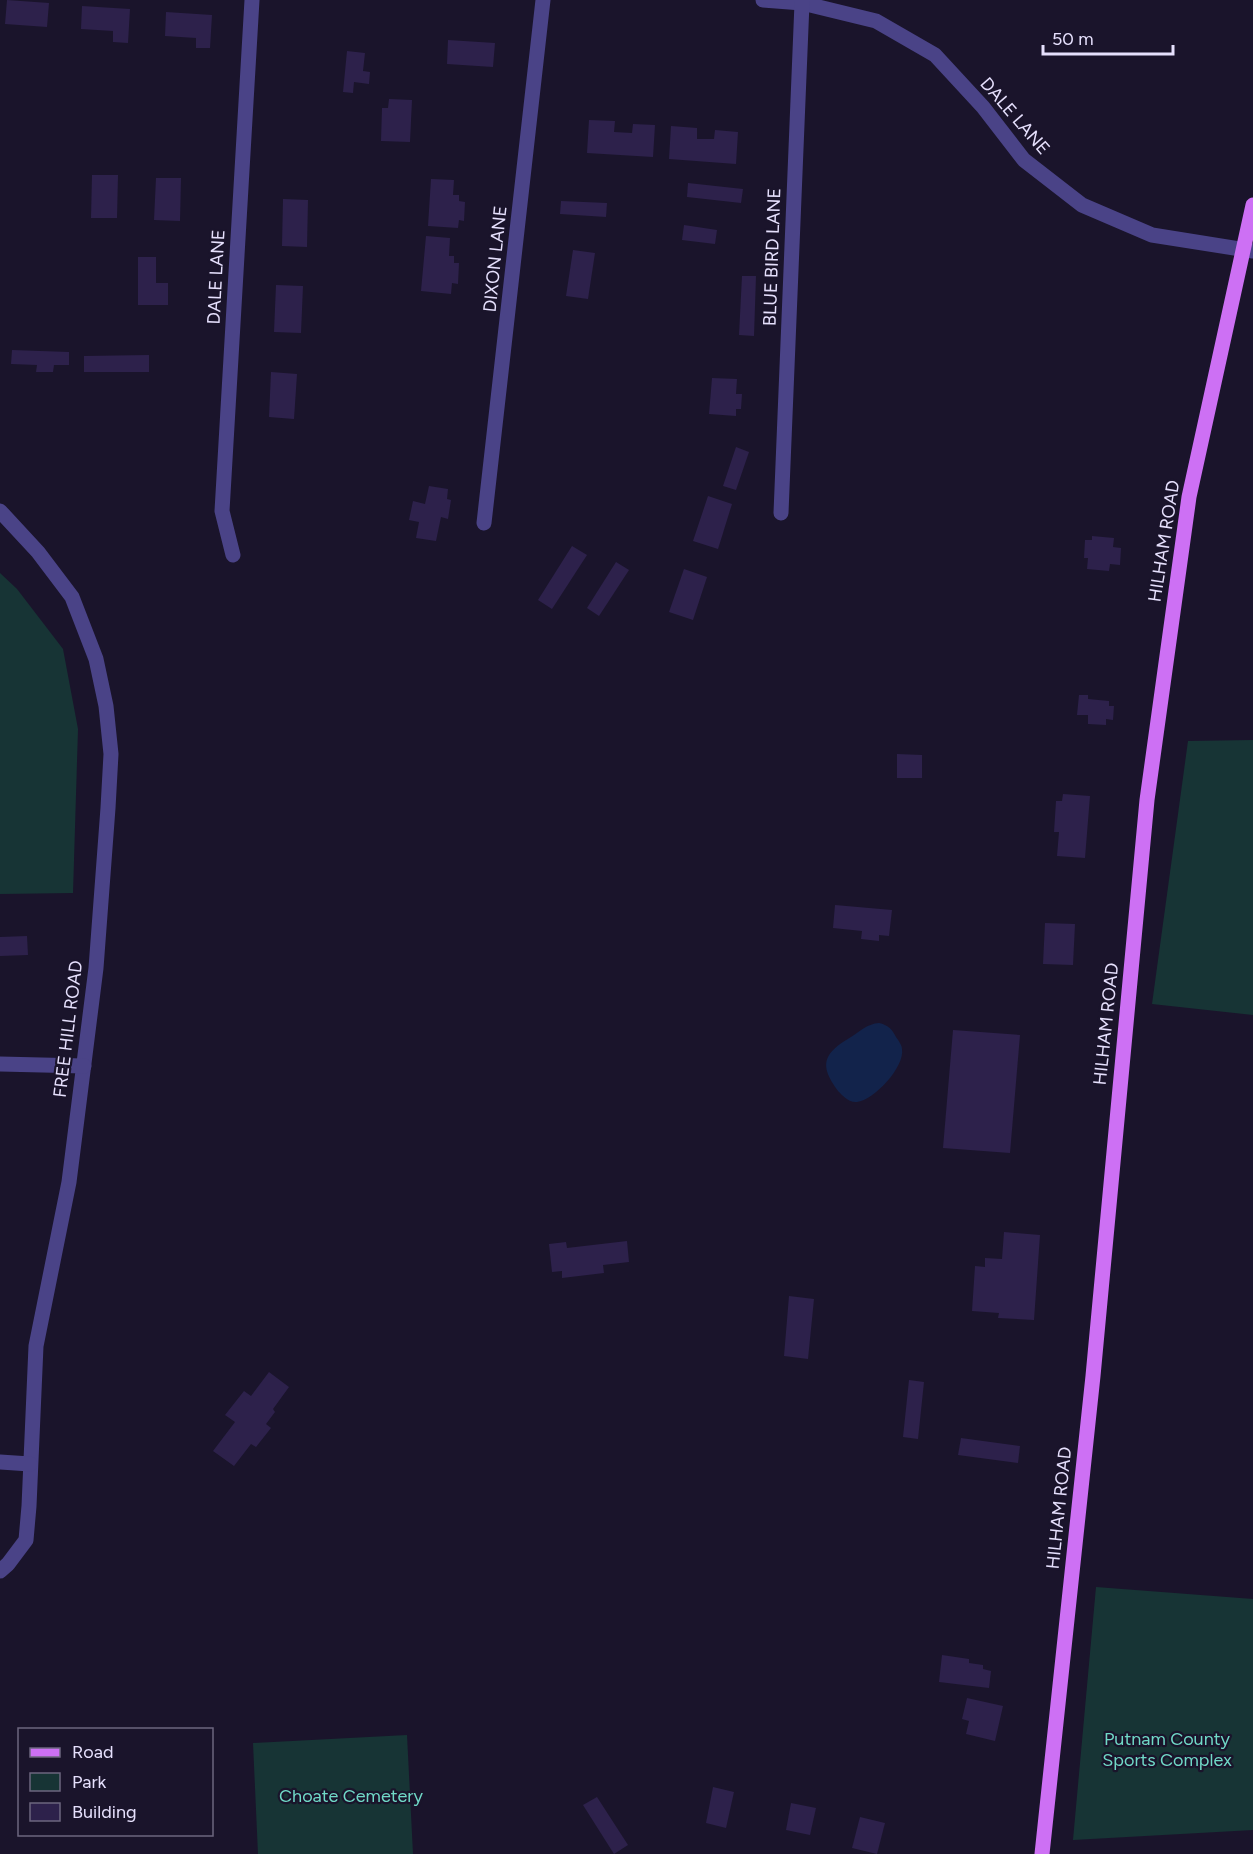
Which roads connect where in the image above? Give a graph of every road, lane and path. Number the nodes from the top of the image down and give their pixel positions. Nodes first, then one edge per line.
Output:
1 (252, 0) edge
2 (543, 0) edge
3 (763, 0) edge
4 (802, 3) junction
5 (1253, 205) edge
6 (1248, 250) edge
7 (0, 511) edge
8 (781, 513) dead end
9 (484, 523) dead end
10 (233, 555) dead end
11 (0, 1064) edge
12 (84, 1066) junction
13 (0, 1462) edge
14 (30, 1464) junction
15 (0, 1571) edge
16 (1042, 1854) edge

1 - 10 street, DALE LANE
2 - 9 street, DIXON LANE
3 - 4 street, DALE LANE
4 - 6 street, DALE LANE
4 - 8 street, BLUE BIRD LANE
5 - 6 main road, HILHAM ROAD
6 - 16 main road, HILHAM ROAD
7 - 12 street, FREE HILL ROAD
11 - 12 street
12 - 14 street, FREE HILL ROAD
13 - 14 street
14 - 15 street, FREE HILL ROAD

